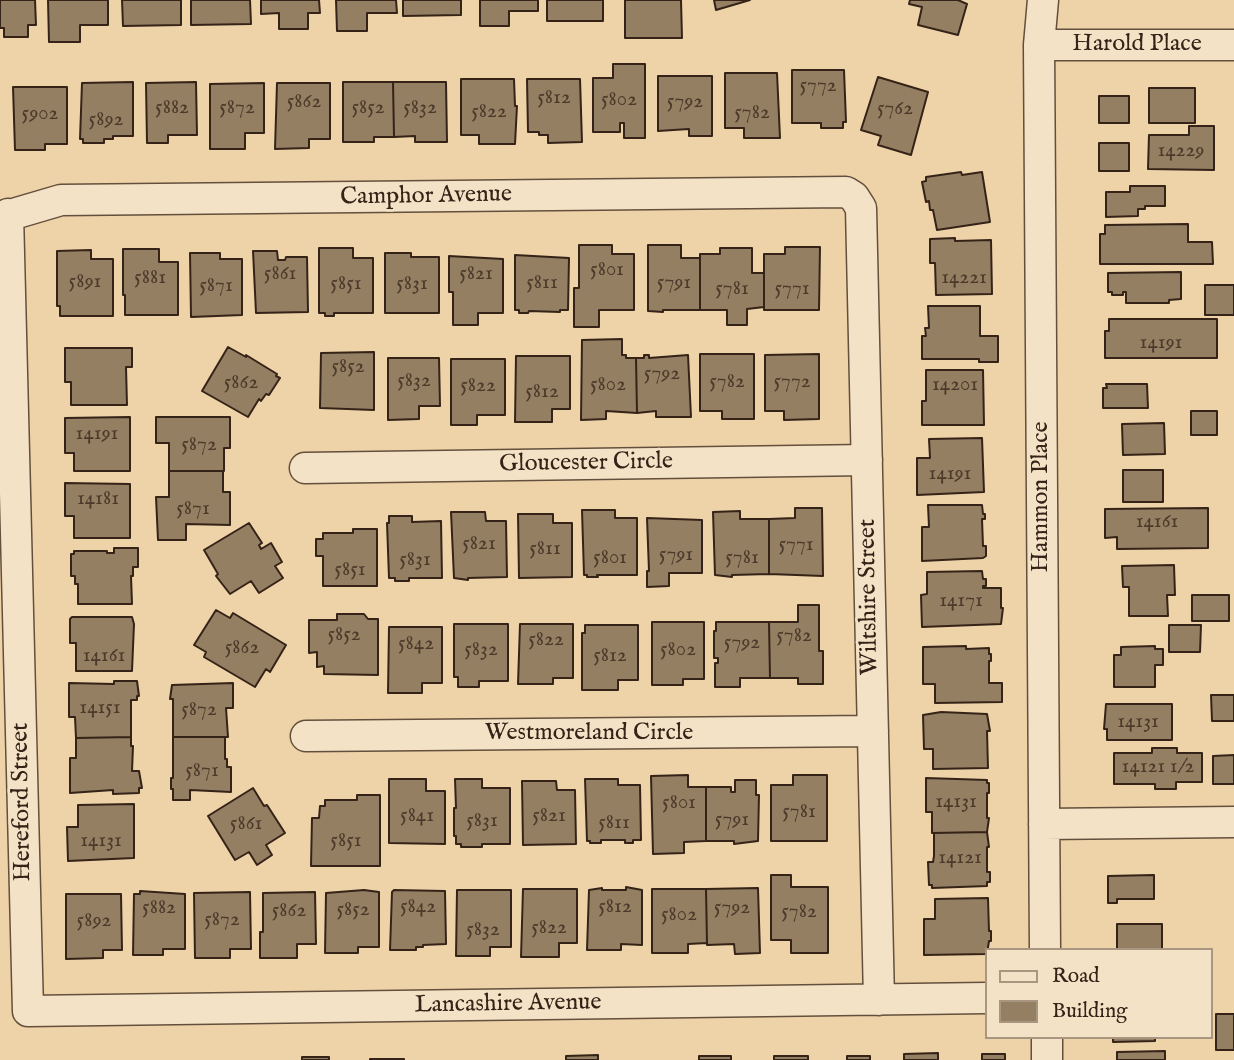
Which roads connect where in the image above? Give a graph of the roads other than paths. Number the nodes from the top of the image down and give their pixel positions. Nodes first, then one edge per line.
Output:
1 (1043, 0) edge
2 (1039, 44) junction
3 (1234, 44) edge
4 (854, 197) joint
5 (4, 216) edge
6 (867, 460) junction
7 (305, 468) dead end
8 (873, 731) junction
9 (306, 736) dead end
10 (1234, 822) edge
11 (1044, 824) junction
12 (1045, 948) edge
13 (986, 998) edge
14 (878, 1000) junction
15 (28, 1011) joint
16 (1046, 1039) edge
17 (1047, 1060) edge

1 - 2 street, Hammon Place
2 - 3 street, Harold Place
2 - 11 street, Hammon Place
4 - 5 street, Camphor Avenue
4 - 6 street, Wiltshire Street
5 - 15 street, Hereford Street
6 - 7 street, Gloucester Circle
6 - 8 street, Wiltshire Street
8 - 9 street, Westmoreland Circle
8 - 14 street, Wiltshire Street
10 - 11 street
11 - 12 street, Hammon Place
13 - 14 street, Lancashire Avenue
14 - 15 street, Lancashire Avenue
16 - 17 street

